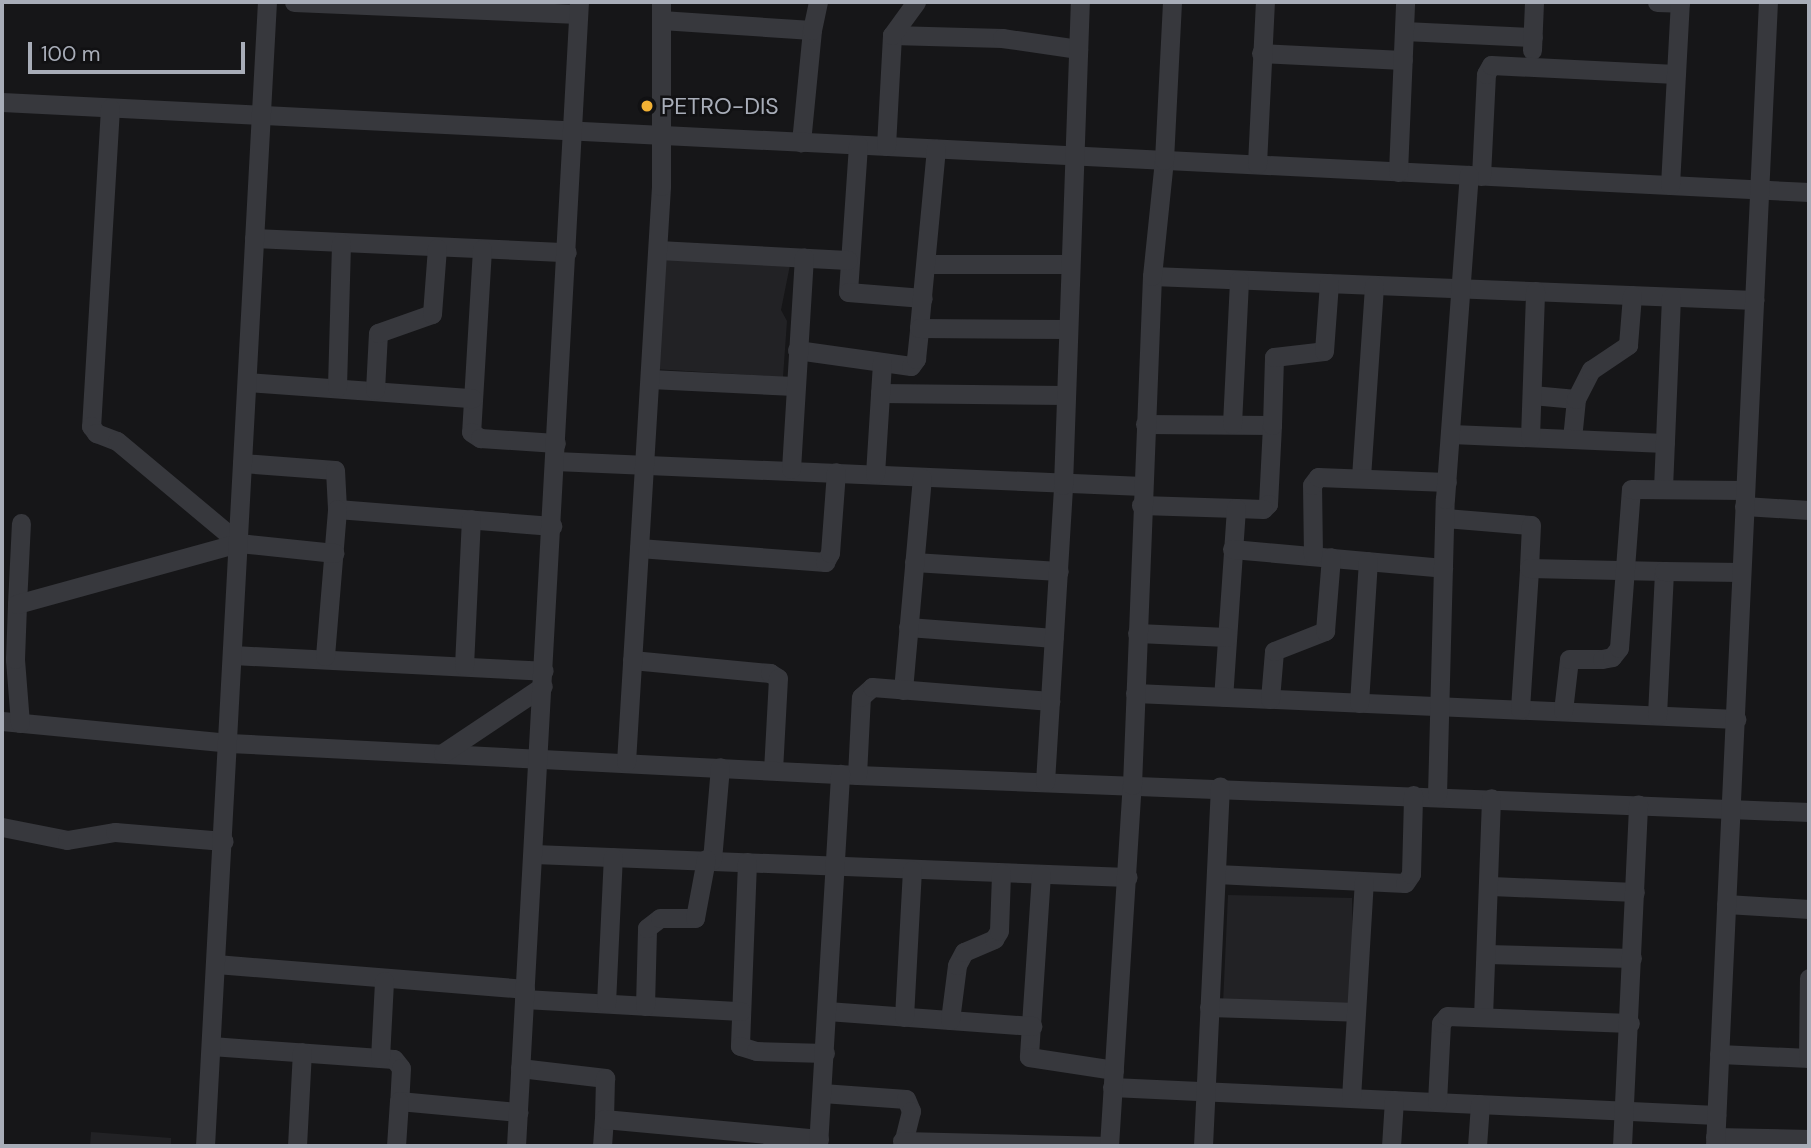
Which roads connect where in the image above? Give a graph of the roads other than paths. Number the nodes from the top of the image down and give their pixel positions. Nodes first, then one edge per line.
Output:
1 (267, 2) edge
2 (294, 2) edge
3 (818, 2) edge
4 (916, 2) edge
5 (1080, 2) edge
6 (1172, 2) edge
7 (1265, 2) edge
8 (1405, 2) edge
9 (1534, 2) edge
10 (1657, 2) edge
11 (1680, 2) edge
12 (1768, 2) edge
13 (363, 3) edge
14 (500, 6) edge
15 (578, 8) edge
16 (661, 11) edge
17 (812, 30) junction
18 (1404, 31) junction
19 (892, 35) junction
20 (1533, 37) junction
21 (1078, 49) junction
22 (1261, 53) junction
23 (1403, 60) junction
24 (1532, 66) junction
25 (1676, 74) junction
26 (2, 102) edge
27 (110, 108) junction
28 (261, 115) junction
29 (571, 131) junction
30 (661, 135) junction
31 (802, 142) junction
32 (858, 145) junction
33 (886, 146) junction
34 (936, 149) junction
35 (1075, 156) junction
36 (1164, 160) junction
37 (1257, 164) junction
38 (1398, 172) junction
39 (1475, 176) junction
40 (1670, 185) junction
41 (1759, 190) junction
42 (1809, 192) edge
43 (254, 238) junction
44 (341, 243) junction
45 (437, 248) junction
46 (482, 249) junction
47 (658, 250) junction
48 (567, 252) junction
49 (804, 257) junction
50 (848, 260) junction
51 (927, 264) junction
52 (1070, 264) junction
53 (1152, 276) junction
54 (1239, 280) junction
55 (1329, 284) junction
56 (1374, 285) junction
57 (1463, 289) junction
58 (1535, 291) junction
59 (1632, 295) junction
60 (1671, 297) junction
61 (923, 298) junction
62 (1755, 300) junction
63 (919, 328) junction
64 (1068, 329) junction
65 (797, 349) junction
66 (882, 362) junction
67 (650, 379) junction
68 (247, 382) junction
69 (794, 386) junction
70 (337, 387) junction
71 (375, 390) junction
72 (880, 393) junction
73 (1532, 395) junction
74 (1065, 396) junction
75 (472, 398) junction
76 (1576, 399) junction
77 (1144, 424) junction
78 (1232, 424) junction
79 (1272, 425) junction
80 (1451, 434) junction
81 (1530, 437) junction
82 (1572, 439) junction
83 (1665, 443) junction
84 (555, 452) junction
85 (242, 463) junction
86 (643, 465) junction
87 (791, 469) junction
88 (836, 472) junction
89 (875, 474) junction
90 (1361, 477) junction
91 (922, 478) junction
92 (1447, 482) junction
93 (1063, 485) junction
94 (1662, 488) junction
95 (1141, 496) junction
96 (1744, 498) junction
97 (1236, 508) junction
98 (337, 509) junction
99 (1809, 510) edge
100 (1444, 518) junction
101 (471, 519) junction
102 (21, 523) dead end
103 (552, 526) junction
104 (239, 543) junction
105 (639, 548) junction
106 (1232, 548) junction
107 (334, 553) junction
108 (1322, 556) junction
109 (1368, 561) junction
110 (914, 562) junction
111 (1443, 568) junction
112 (1529, 568) junction
113 (1624, 570) junction
114 (1664, 570) junction
115 (1059, 571) junction
116 (1741, 572) junction
117 (17, 604) junction
118 (908, 627) junction
119 (1137, 633) junction
120 (1227, 637) junction
121 (1054, 638) junction
122 (233, 655) junction
123 (325, 656) junction
124 (632, 660) junction
125 (464, 666) junction
126 (544, 678) junction
127 (903, 690) junction
128 (1135, 693) junction
129 (1223, 697) junction
130 (1269, 699) junction
131 (1050, 701) junction
132 (1359, 703) junction
133 (1438, 706) junction
134 (1520, 709) junction
135 (1563, 711) junction
136 (1657, 715) junction
137 (1736, 719) junction
138 (11, 722) edge
139 (229, 743) junction
140 (443, 753) junction
141 (540, 758) junction
142 (626, 762) junction
143 (720, 767) junction
144 (773, 770) junction
145 (849, 774) junction
146 (1045, 782) junction
147 (1132, 785) junction
148 (1220, 786) junction
149 (1413, 794) junction
150 (1437, 795) junction
151 (1491, 798) junction
152 (1638, 804) junction
153 (1731, 808) junction
154 (1809, 812) edge
155 (2, 827) edge
156 (224, 841) junction
157 (534, 854) junction
158 (613, 857) junction
159 (709, 860) junction
160 (747, 862) junction
161 (833, 864) junction
162 (912, 870) junction
163 (1001, 873) junction
164 (1041, 874) junction
165 (1216, 874) junction
166 (1128, 877) junction
167 (1364, 881) junction
168 (1491, 886) junction
169 (1635, 892) junction
170 (1726, 904) junction
171 (1809, 909) edge
172 (1487, 954) junction
173 (1632, 958) junction
174 (216, 964) junction
175 (1809, 978) edge
176 (384, 981) junction
177 (525, 994) junction
178 (606, 1003) junction
179 (645, 1006) junction
180 (1209, 1007) junction
181 (741, 1011) junction
182 (827, 1011) junction
183 (1356, 1012) junction
184 (904, 1017) junction
185 (1483, 1017) junction
186 (950, 1020) junction
187 (1630, 1023) junction
188 (1032, 1026) junction
189 (211, 1046) junction
190 (302, 1052) junction
191 (825, 1053) junction
192 (1719, 1054) junction
193 (380, 1058) junction
194 (1808, 1058) edge
195 (520, 1068) junction
196 (1113, 1078) junction
197 (1205, 1091) junction
198 (822, 1093) junction
199 (1352, 1098) junction
200 (1394, 1100) junction
201 (399, 1101) junction
202 (1437, 1102) junction
203 (1480, 1104) junction
204 (1623, 1111) junction
205 (518, 1112) junction
206 (1716, 1115) junction
207 (604, 1119) junction
208 (741, 1140) edge
209 (1715, 1141) edge
210 (1803, 1141) edge
211 (818, 1143) edge
212 (902, 1144) edge
213 (996, 1145) edge
214 (1034, 1145) edge
215 (205, 1146) edge
216 (297, 1146) edge
217 (396, 1146) edge
218 (516, 1146) edge
219 (602, 1146) edge
220 (1110, 1146) edge
221 (1202, 1146) edge
222 (1391, 1146) edge
223 (1477, 1146) edge
224 (1622, 1146) edge

1 - 28 street
2 - 13 street
3 - 17 street
4 - 19 street
5 - 21 street
6 - 36 street
7 - 22 street
8 - 18 street
9 - 20 street
10 - 11 street
11 - 25 street
12 - 41 street
13 - 14 street
14 - 15 street
15 - 29 street
16 - 17 street
16 - 30 street
17 - 31 street
18 - 20 street
18 - 23 street
19 - 21 street
19 - 33 street
20 - 24 street
21 - 35 street
22 - 23 street
22 - 37 street
23 - 38 street
24 - 25 street
24 - 39 street
25 - 40 street
26 - 27 street
27 - 28 street
27 - 104 street
28 - 29 street
28 - 43 street
29 - 30 street
29 - 48 street
30 - 31 street
30 - 47 street
31 - 32 street
32 - 33 street
32 - 50 street
33 - 34 street
34 - 35 street
34 - 51 street
35 - 36 street
35 - 52 street
36 - 37 street
36 - 53 street
37 - 38 street
38 - 39 street
39 - 40 street
39 - 57 street
40 - 41 street
41 - 42 street
41 - 62 street
43 - 44 street
43 - 68 street
44 - 45 street
44 - 70 street
45 - 46 street
45 - 71 street
46 - 48 street
46 - 75 street
47 - 49 street
47 - 67 street
48 - 84 street
49 - 50 street
49 - 65 street
50 - 61 street
51 - 52 street
51 - 61 street
52 - 64 street
53 - 54 street
53 - 77 street
54 - 55 street
54 - 78 street
55 - 56 street
55 - 79 street
56 - 57 street
56 - 90 street
57 - 58 street
57 - 80 street
58 - 59 street
58 - 73 street
59 - 60 street
59 - 76 street
60 - 62 street
60 - 83 street
61 - 63 street
62 - 96 street
63 - 64 street
63 - 66 street
64 - 74 street
65 - 66 street
65 - 69 street
66 - 72 street
67 - 69 street
67 - 86 street
68 - 70 street
68 - 85 street
69 - 87 street
70 - 71 street
71 - 75 street
72 - 74 street
72 - 89 street
73 - 76 street
73 - 81 street
74 - 93 street
75 - 84 street
76 - 82 street
77 - 78 street
77 - 95 street
78 - 79 street
79 - 97 street
80 - 81 street
80 - 92 street
81 - 82 street
82 - 83 street
83 - 94 street
84 - 86 street
84 - 103 street
85 - 98 street
85 - 104 street
86 - 87 street
86 - 105 street
87 - 88 street
88 - 89 street
88 - 105 street
89 - 91 street
90 - 92 street
90 - 108 street
91 - 93 street
91 - 110 street
92 - 100 street
93 - 95 street
93 - 115 street
94 - 96 street
94 - 113 street
95 - 97 street
95 - 119 street
96 - 99 street
96 - 116 street
97 - 106 street
98 - 101 street
98 - 107 street
100 - 111 street
100 - 112 street
101 - 103 street
101 - 125 street
102 - 117 street
103 - 126 street
104 - 107 street
104 - 117 street
104 - 122 street
105 - 124 street
106 - 108 street
106 - 120 street
107 - 123 street
108 - 109 street
108 - 130 street
109 - 111 street
109 - 132 street
110 - 115 street
110 - 118 street
111 - 133 street
112 - 113 street
112 - 134 street
113 - 114 street
113 - 135 street
114 - 116 street
114 - 136 street
115 - 121 street
116 - 137 street
117 - 138 street
118 - 121 street
118 - 127 street
119 - 120 street
119 - 128 street
120 - 129 street
121 - 131 street
122 - 123 street
122 - 139 street
123 - 125 street
124 - 142 street
124 - 144 street
125 - 126 street
126 - 140 street
126 - 141 street
127 - 131 street
127 - 145 street
128 - 129 street
128 - 147 street
129 - 130 street
130 - 132 street
131 - 146 street
132 - 133 street
133 - 134 street
133 - 150 street
134 - 135 street
135 - 136 street
136 - 137 street
137 - 153 street
138 - 139 street
139 - 140 street
139 - 156 street
140 - 141 street
141 - 142 street
141 - 157 street
142 - 143 street
143 - 144 street
143 - 159 street
144 - 145 street
145 - 146 street
145 - 161 street
146 - 147 street
147 - 148 street
147 - 166 street
148 - 149 street
148 - 165 street
149 - 150 street
149 - 167 street
150 - 151 street
151 - 152 street
151 - 168 street
152 - 153 street
152 - 169 street
153 - 154 street
153 - 170 street
155 - 156 street
156 - 174 street
157 - 158 street
157 - 177 street
158 - 159 street
158 - 178 street
159 - 160 street
159 - 179 street
160 - 161 street
160 - 181 street
161 - 162 street
161 - 182 street
162 - 163 street
162 - 184 street
163 - 164 street
163 - 186 street
164 - 166 street
164 - 188 street
165 - 167 street
165 - 180 street
166 - 196 street
167 - 183 street
168 - 169 street
168 - 172 street
169 - 173 street
170 - 171 street
170 - 192 street
172 - 173 street
172 - 185 street
173 - 187 street
174 - 176 street
174 - 189 street
175 - 194 street
176 - 177 street
176 - 193 street
177 - 178 street
177 - 195 street
178 - 179 street
179 - 181 street
180 - 183 street
180 - 197 street
181 - 191 street
182 - 184 street
182 - 191 street
183 - 199 street
184 - 186 street
185 - 187 street
185 - 202 street
186 - 188 street
187 - 204 street
188 - 196 street
189 - 190 street
189 - 215 street
190 - 193 street
190 - 216 street
191 - 198 street
192 - 194 street
192 - 206 street
193 - 201 street
195 - 205 street
195 - 207 street
196 - 197 street
196 - 220 street
197 - 199 street
197 - 221 street
198 - 211 street
198 - 212 street
199 - 200 street
200 - 202 street
200 - 222 street
201 - 205 street
201 - 217 street
202 - 203 street
203 - 204 street
203 - 223 street
204 - 206 street
204 - 224 street
205 - 218 street
206 - 209 street
207 - 208 street
207 - 219 street
208 - 211 street
209 - 210 street
212 - 213 street
213 - 214 street
214 - 220 street

